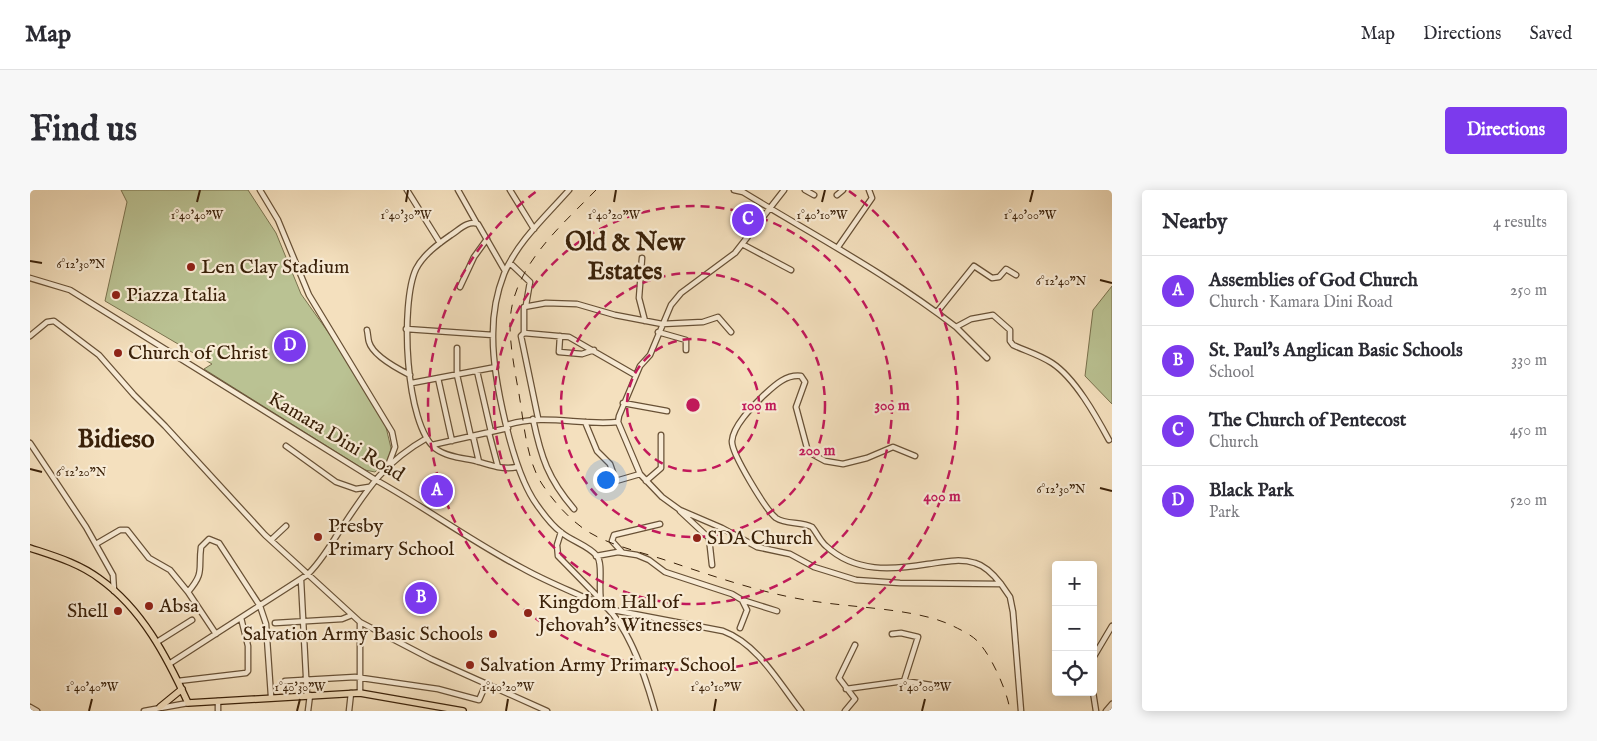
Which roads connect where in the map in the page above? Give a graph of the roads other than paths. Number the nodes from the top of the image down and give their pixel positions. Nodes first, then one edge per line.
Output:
1 (260, 190) edge
2 (407, 190) edge
3 (458, 190) edge
4 (510, 190) edge
5 (569, 190) edge
6 (734, 190) edge
7 (784, 190) edge
8 (805, 190) edge
9 (844, 190) edge
10 (869, 190) edge
11 (743, 191) edge
12 (814, 195) dead end
13 (837, 195) dead end
14 (770, 209) junction
15 (476, 222) junction
16 (534, 229) junction
17 (487, 239) junction
18 (440, 243) junction
19 (742, 244) junction
20 (838, 247) junction
21 (642, 258) dead end
22 (510, 264) junction
23 (790, 270) dead end
24 (505, 271) junction
25 (1016, 275) dead end
26 (30, 278) edge
27 (460, 288) dead end
28 (526, 305) junction
29 (937, 312) junction
30 (644, 320) junction
31 (662, 324) junction
32 (956, 327) junction
33 (406, 329) junction
34 (367, 330) dead end
35 (658, 332) junction
36 (731, 332) dead end
37 (524, 333) junction
38 (493, 335) junction
39 (30, 336) edge
40 (560, 336) junction
41 (457, 348) dead end
42 (594, 350) junction
43 (686, 350) dead end
44 (988, 358) dead end
45 (496, 367) junction
46 (477, 371) junction
47 (410, 375) junction
48 (457, 375) junction
49 (635, 375) junction
50 (438, 378) junction
51 (412, 383) junction
52 (623, 404) junction
53 (667, 411) dead end
54 (535, 418) junction
55 (585, 422) junction
56 (618, 422) junction
57 (507, 427) junction
58 (490, 432) junction
59 (661, 435) dead end
60 (472, 437) junction
61 (427, 438) junction
62 (1108, 440) dead end
63 (452, 441) junction
64 (30, 443) edge
65 (286, 446) dead end
66 (432, 446) junction
67 (914, 456) dead end
68 (479, 462) junction
69 (389, 464) junction
70 (498, 467) junction
71 (517, 467) junction
72 (640, 474) junction
73 (374, 480) junction
74 (646, 482) junction
75 (369, 487) junction
76 (574, 509) dead end
77 (680, 510) junction
78 (660, 524) dead end
79 (286, 526) dead end
80 (560, 532) junction
81 (270, 540) junction
82 (96, 544) junction
83 (30, 548) edge
84 (622, 552) junction
85 (596, 556) junction
86 (712, 565) dead end
87 (307, 575) junction
88 (301, 580) junction
89 (1001, 584) junction
90 (114, 591) junction
91 (188, 592) junction
92 (600, 599) junction
93 (742, 600) junction
94 (602, 605) junction
95 (260, 606) junction
96 (608, 609) junction
97 (777, 611) dead end
98 (352, 615) junction
99 (241, 618) junction
100 (192, 620) dead end
101 (303, 621) junction
102 (360, 622) junction
103 (275, 623) dead end
104 (1112, 626) edge
105 (740, 628) dead end
106 (216, 634) junction
107 (892, 634) dead end
108 (156, 642) junction
109 (855, 645) dead end
110 (1097, 651) edge
111 (169, 664) junction
112 (360, 677) junction
113 (285, 680) dead end
114 (306, 680) junction
115 (178, 681) junction
116 (904, 681) junction
117 (486, 684) junction
118 (938, 686) dead end
119 (182, 689) junction
120 (846, 689) junction
121 (351, 694) junction
122 (360, 694) junction
123 (308, 695) junction
124 (271, 696) junction
125 (1094, 696) edge
126 (218, 701) junction
127 (188, 702) junction
128 (1112, 704) edge
129 (30, 707) edge
130 (160, 707) junction
131 (350, 710) edge
132 (37, 711) edge
133 (144, 711) edge
134 (218, 711) edge
135 (308, 711) edge
136 (356, 711) edge
137 (463, 711) edge
138 (547, 711) edge
139 (656, 711) edge
140 (801, 711) edge
141 (844, 711) edge
142 (1021, 711) edge
143 (1096, 711) edge
144 (1106, 711) edge

1 - 69 street
2 - 18 street
3 - 15 street
4 - 16 street
5 - 16 street
6 - 11 street
7 - 14 street
8 - 12 street
9 - 13 street
10 - 20 street
11 - 14 street
14 - 19 street
14 - 20 street
15 - 17 street
15 - 18 street
16 - 22 street
17 - 24 street
17 - 27 street
18 - 33 street
19 - 23 street
19 - 31 street
20 - 29 street
21 - 30 street
22 - 24 street
22 - 28 street
24 - 38 street
25 - 29 street
26 - 73 street, Kamara Dini Road
28 - 30 street
28 - 37 street
29 - 32 street
30 - 31 street
31 - 35 street
31 - 36 street
32 - 44 street
32 - 62 street
33 - 38 street
33 - 47 street
34 - 47 street
35 - 43 street
35 - 49 street
37 - 40 street
37 - 54 street
38 - 45 street
39 - 81 street
40 - 42 street
40 - 42 street
41 - 48 street
42 - 49 street
45 - 46 street
45 - 57 street
46 - 48 street
46 - 58 street
47 - 51 street
48 - 50 street
48 - 60 street
49 - 52 street
50 - 51 street
50 - 63 street
51 - 61 street
52 - 53 street
52 - 56 street
54 - 55 street
54 - 57 street
54 - 76 street
55 - 56 street
55 - 72 street
56 - 72 street
57 - 58 street
57 - 71 street
58 - 60 street
58 - 70 street
59 - 74 street
60 - 63 street
60 - 68 street
61 - 66 street
61 - 69 street
63 - 66 street
64 - 82 street
65 - 75 street
66 - 68 street
67 - 89 street
68 - 70 street
69 - 73 street
70 - 71 street
71 - 80 street
72 - 74 street
73 - 75 street
73 - 94 street, Kamara Dini Road
74 - 77 street
75 - 87 street
77 - 86 street
77 - 89 street
78 - 84 street
79 - 81 street
80 - 85 street
80 - 92 street
81 - 87 street
82 - 90 street
82 - 91 street
83 - 90 main road
84 - 85 street
84 - 93 street
85 - 92 street
87 - 88 street
87 - 98 street
88 - 95 street
88 - 101 street
89 - 142 street
90 - 108 main road
91 - 95 street
91 - 106 street
92 - 94 street
93 - 97 street
93 - 105 street
94 - 96 street, Kamara Dini Road
95 - 99 street
95 - 124 street
96 - 139 street, Kamara Dini Road
96 - 140 street
98 - 101 street
98 - 102 street
99 - 106 street
99 - 115 street
100 - 108 street
101 - 103 street
101 - 114 street
102 - 112 street
102 - 117 street
104 - 110 street
106 - 111 street
107 - 116 street
108 - 111 main road
109 - 120 street
111 - 115 main road
112 - 114 street
112 - 117 street
112 - 122 street
113 - 114 street
114 - 123 street
115 - 119 main road
116 - 118 street
116 - 120 street
117 - 138 street
119 - 127 main road
119 - 130 main road
120 - 141 street
121 - 122 main road
121 - 123 main road
121 - 131 street
122 - 137 main road
123 - 124 main road
123 - 135 street
124 - 126 main road
125 - 143 street
126 - 127 main road
126 - 134 street
127 - 130 street
128 - 144 street
129 - 132 street
130 - 133 street
131 - 136 street

